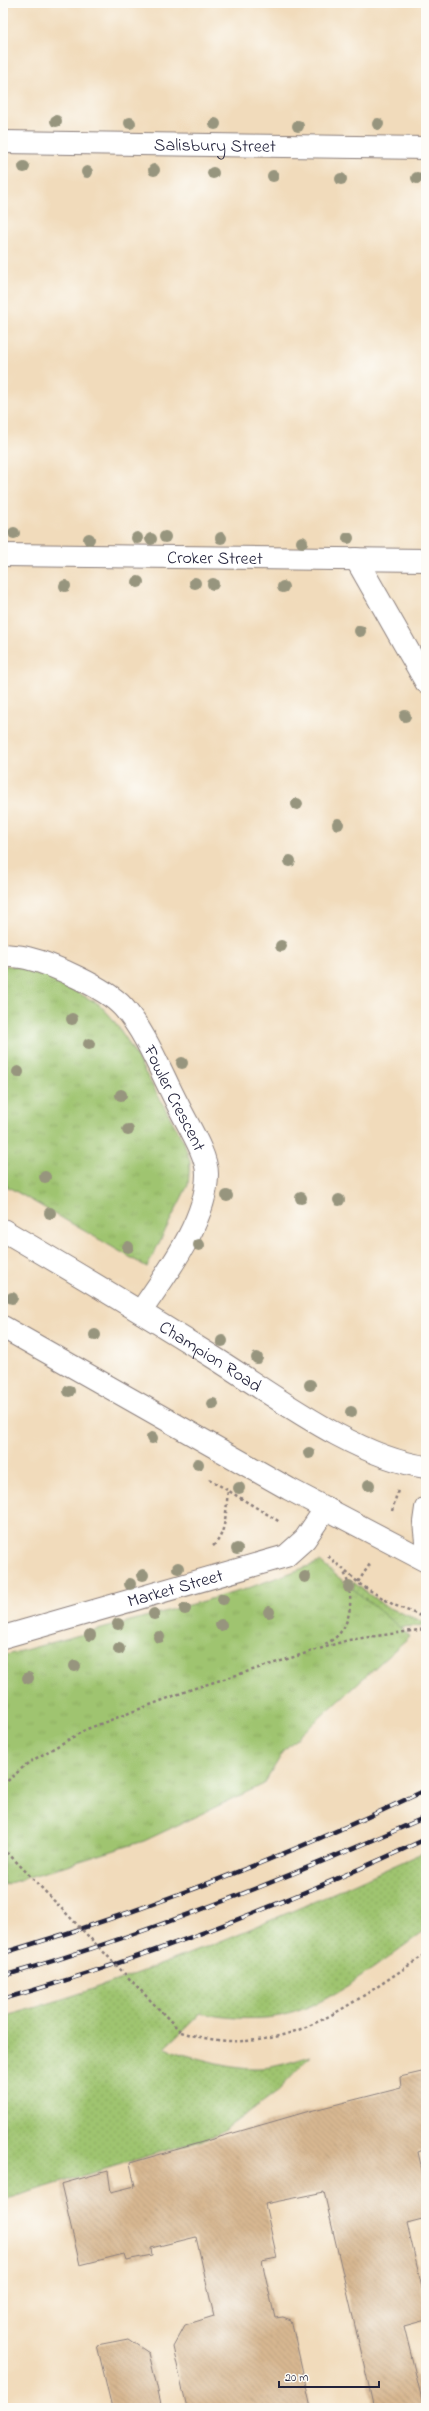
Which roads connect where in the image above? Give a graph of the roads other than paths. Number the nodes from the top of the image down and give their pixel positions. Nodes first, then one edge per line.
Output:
1 (3, 142) edge
2 (426, 148) edge
3 (3, 555) edge
4 (356, 559) junction
5 (426, 560) edge
6 (426, 682) edge
7 (3, 955) edge
8 (3, 1230) edge
9 (141, 1312) junction
10 (3, 1326) edge
11 (416, 1465) edge
12 (326, 1508) junction
13 (426, 1508) edge
14 (426, 1541) edge
15 (426, 1561) edge
16 (3, 1637) edge

1 - 2 street, Salisbury Street
3 - 4 street, Croker Street
4 - 5 street, Croker Street
4 - 6 street
7 - 9 street, Fowler Crescent
8 - 9 street, Champion Road
9 - 11 street, Champion Road
10 - 12 street
12 - 15 street
12 - 16 street, Market Street
13 - 14 street

